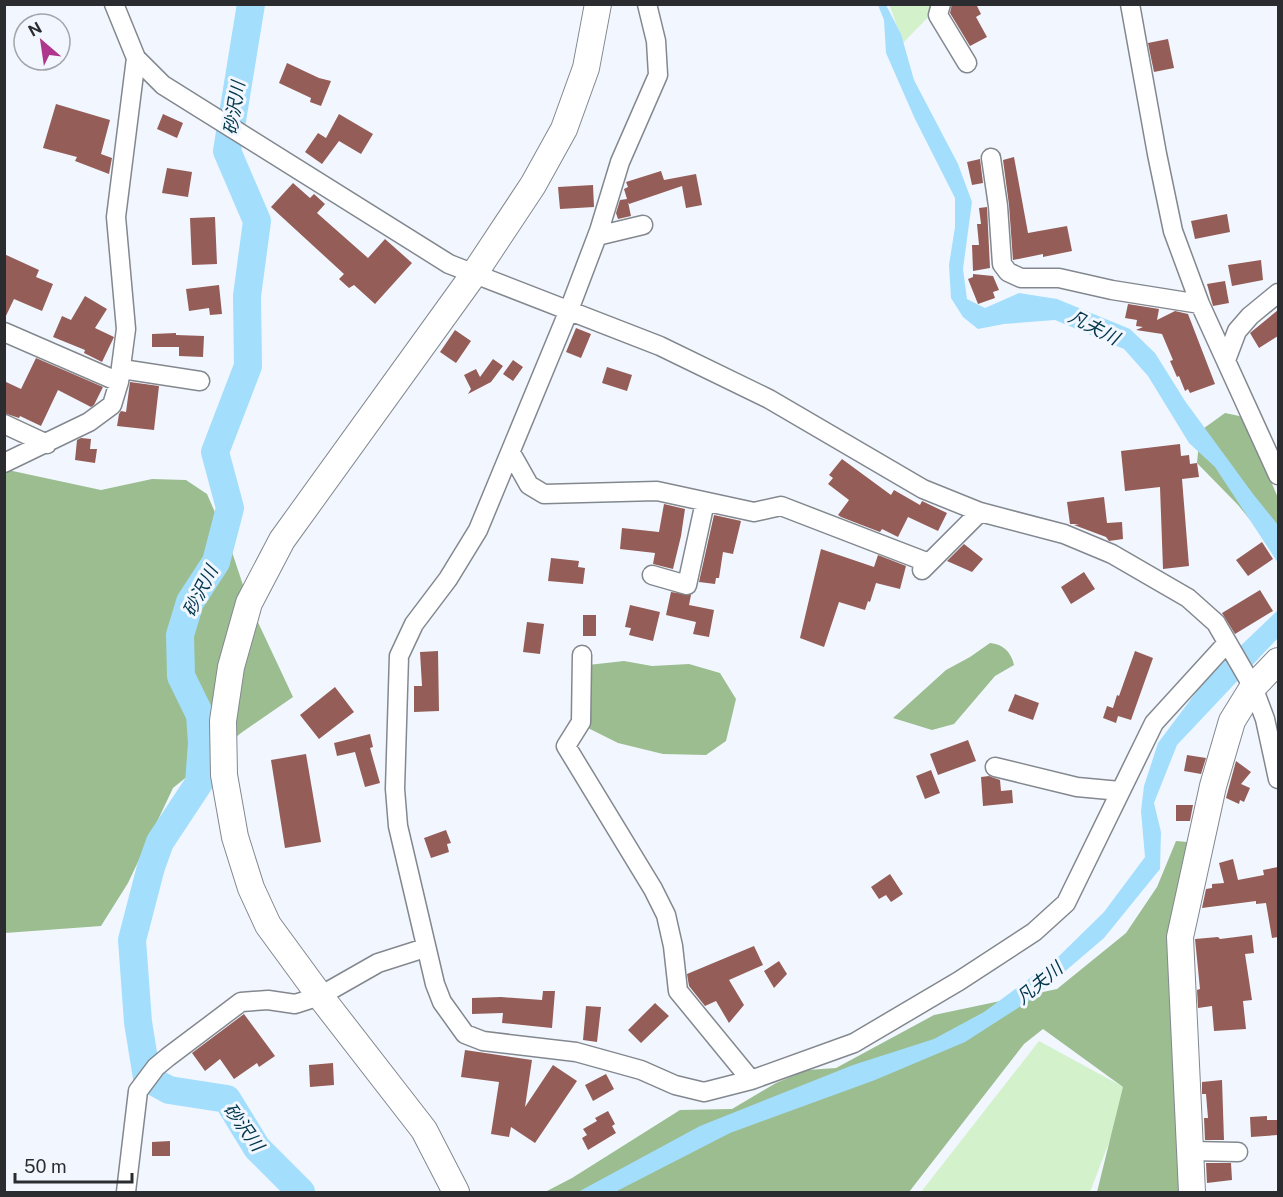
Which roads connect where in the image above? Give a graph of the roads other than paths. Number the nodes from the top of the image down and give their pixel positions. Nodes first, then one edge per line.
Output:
1 (114, 4) edge
2 (598, 4) edge
3 (647, 4) edge
4 (941, 4) edge
5 (1130, 4) edge
6 (136, 58) junction
7 (967, 63) dead end
8 (991, 158) dead end
9 (643, 225) dead end
10 (597, 236) junction
11 (474, 274) junction
12 (1278, 293) edge
13 (1200, 304) junction
14 (569, 310) junction
15 (4, 332) edge
16 (1226, 360) junction
17 (120, 376) junction
18 (200, 381) dead end
19 (4, 424) edge
20 (47, 444) junction
21 (511, 453) junction
22 (4, 463) edge
23 (1278, 476) edge
24 (705, 502) junction
25 (980, 512) junction
26 (652, 576) dead end
27 (1227, 643) junction
28 (582, 655) dead end
29 (1278, 661) edge
30 (1253, 687) junction
31 (995, 767) dead end
32 (1278, 779) edge
33 (1120, 791) junction
34 (425, 948) junction
35 (320, 996) junction
36 (752, 1080) junction
37 (1191, 1151) junction
38 (1238, 1152) dead end
39 (126, 1192) edge
40 (456, 1192) edge
41 (1192, 1192) edge

1 - 6 street
2 - 11 street
3 - 10 street
4 - 7 street
5 - 13 street
6 - 11 street
6 - 17 street
8 - 13 street
9 - 10 street
10 - 14 street
11 - 14 street
11 - 35 street
12 - 16 street
13 - 16 street
14 - 21 street
14 - 25 street
15 - 17 street
16 - 23 street
17 - 18 street
17 - 20 street
19 - 20 street
20 - 22 street
21 - 24 street
21 - 34 street
24 - 25 street
24 - 26 street
25 - 27 street
27 - 30 street
27 - 33 street
28 - 36 street
29 - 30 street
30 - 32 street
30 - 37 street
31 - 33 street
33 - 36 street
34 - 35 street
34 - 36 street
35 - 39 street
35 - 40 street
37 - 38 street
37 - 41 street

